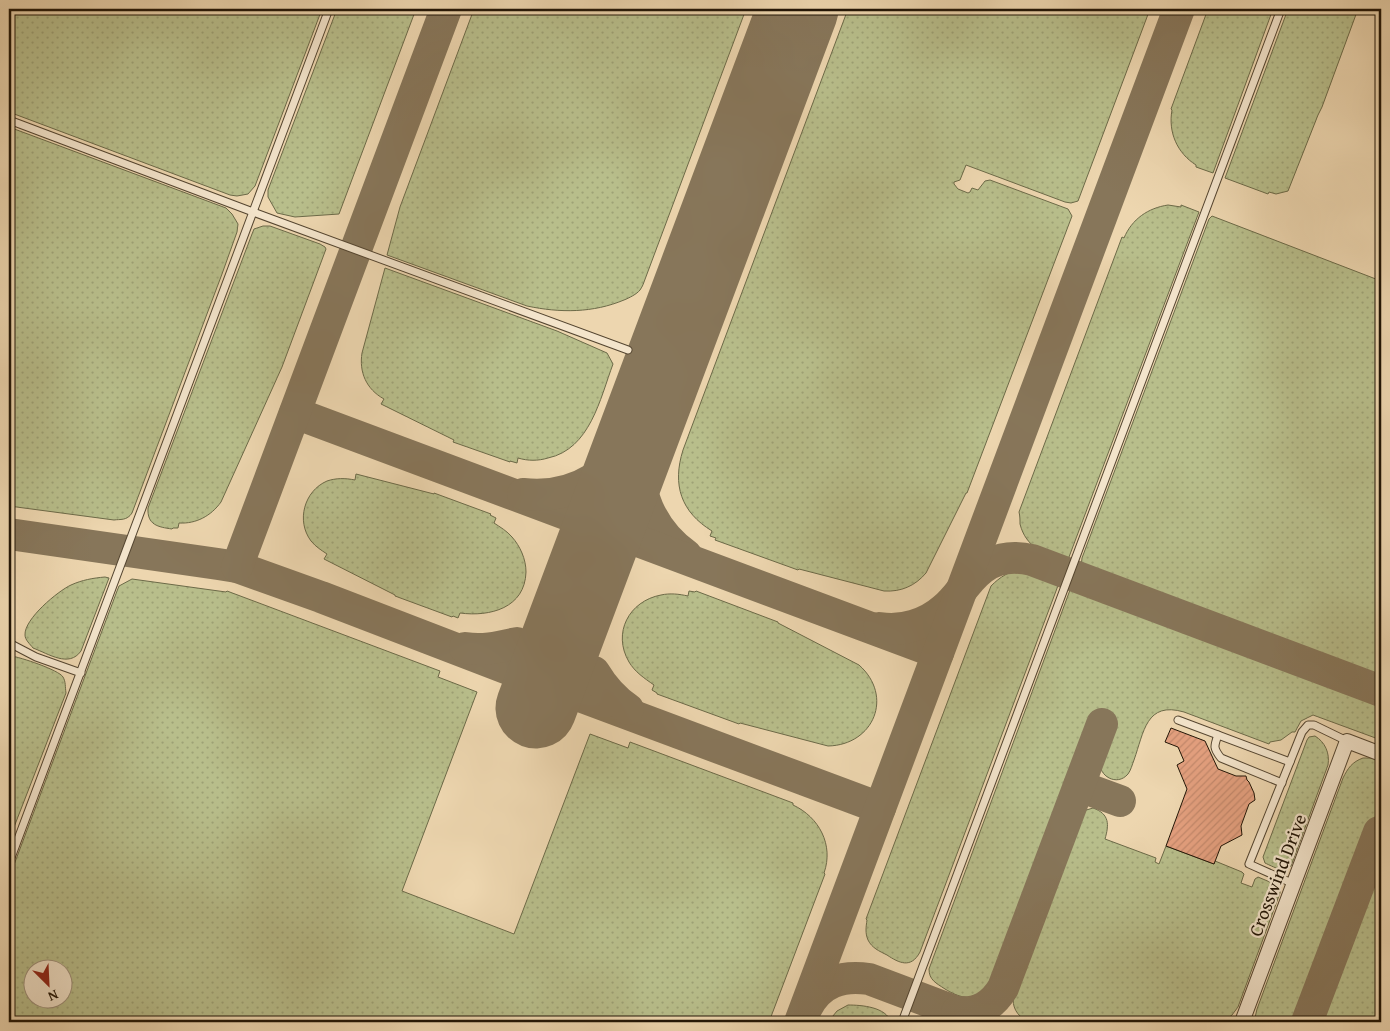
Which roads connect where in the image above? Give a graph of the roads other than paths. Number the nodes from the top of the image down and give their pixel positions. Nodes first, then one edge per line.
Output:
1 (329, 9) edge
2 (1281, 9) edge
3 (9, 120) edge
4 (253, 212) junction
5 (628, 350) dead end
6 (12, 646) dead end
7 (81, 673) junction
8 (1178, 720) dead end
9 (1218, 735) junction
10 (1348, 741) junction
11 (1381, 754) edge
12 (1290, 762) junction
13 (1282, 783) junction
14 (9, 863) edge
15 (1294, 884) junction
16 (902, 1022) edge
17 (1242, 1022) edge

1 - 4 lane
2 - 16 lane
3 - 4 lane
4 - 5 lane
4 - 7 lane
6 - 7 lane
7 - 14 lane
8 - 9 lane
9 - 12 lane
9 - 13 lane
10 - 11 street
10 - 12 lane
10 - 15 street, Crosswind Drive
12 - 13 lane
13 - 15 lane
15 - 17 street, Crosswind Drive

